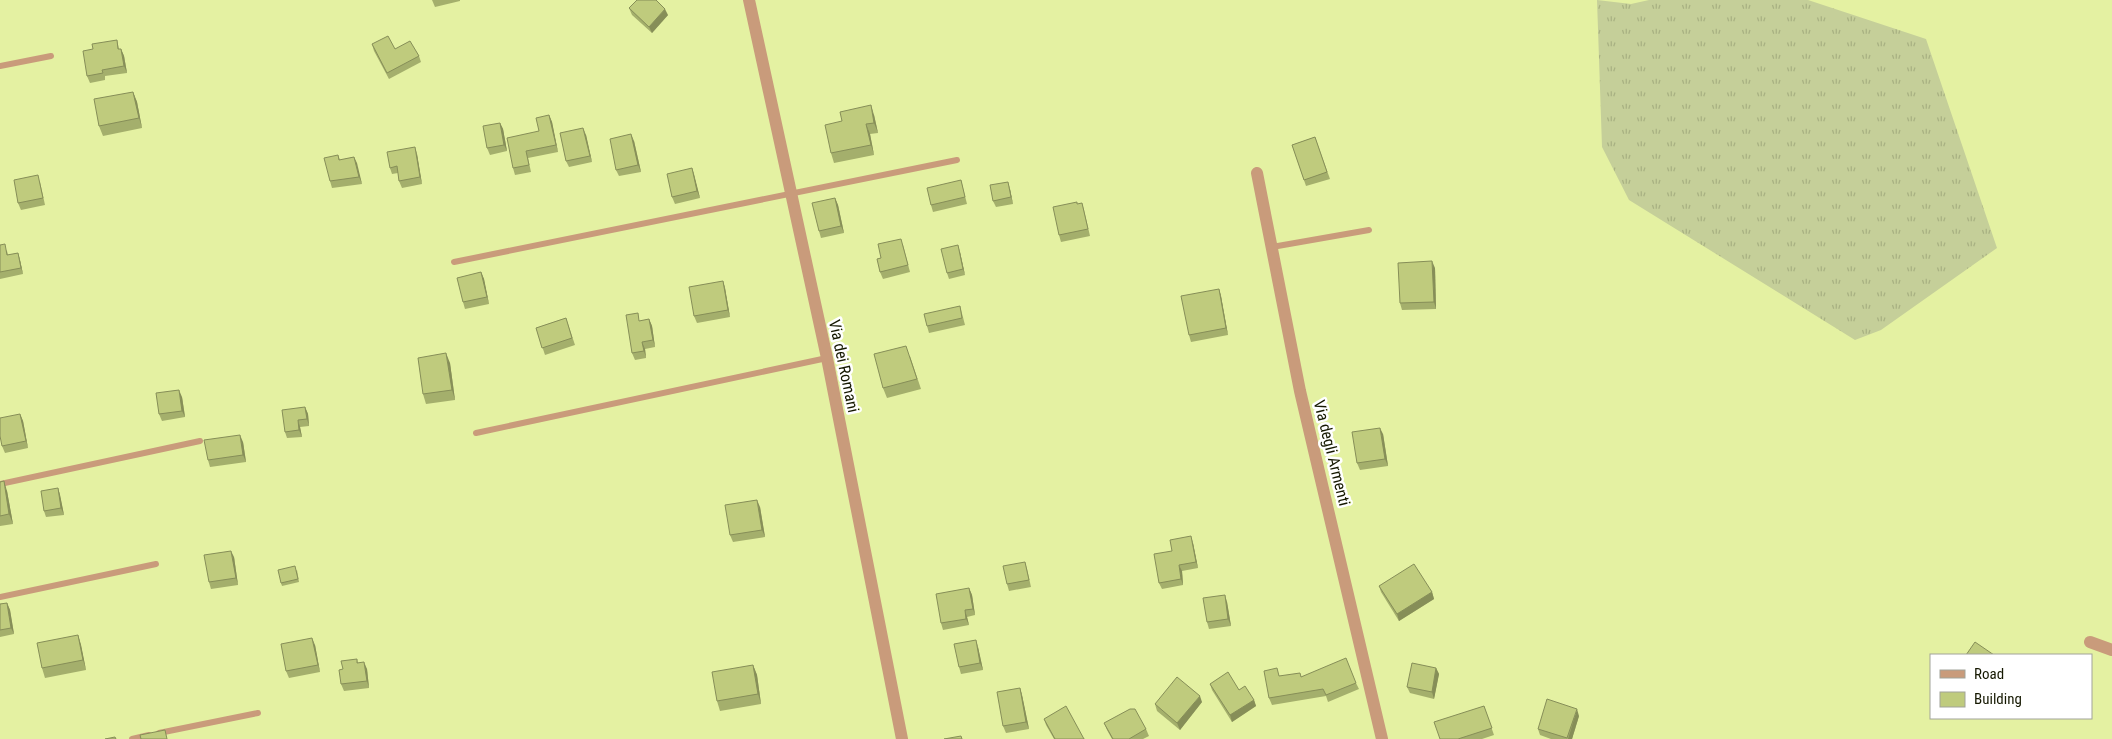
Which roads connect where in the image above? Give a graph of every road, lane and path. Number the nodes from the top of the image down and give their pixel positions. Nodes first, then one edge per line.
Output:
1 (749, 0) edge
2 (51, 56) dead end
3 (0, 66) edge
4 (956, 160) dead end
5 (1257, 173) dead end
6 (791, 194) junction
7 (1369, 230) dead end
8 (1272, 247) junction
9 (454, 262) dead end
10 (827, 358) junction
11 (476, 433) dead end
12 (200, 441) dead end
13 (0, 484) edge
14 (156, 564) dead end
15 (0, 597) edge
16 (2090, 642) dead end
17 (2112, 650) edge
18 (258, 713) dead end
19 (132, 739) edge
20 (902, 739) edge
21 (1382, 739) edge

1 - 6 street, Via dei Romani
2 - 3 lane
4 - 6 lane
5 - 8 street, Via degli Armenti
6 - 9 lane
6 - 10 street, Via dei Romani
7 - 8 lane
8 - 21 street, Via degli Armenti
10 - 11 lane
10 - 20 street, Via dei Romani
12 - 13 lane
14 - 15 lane
16 - 17 street
18 - 19 lane

